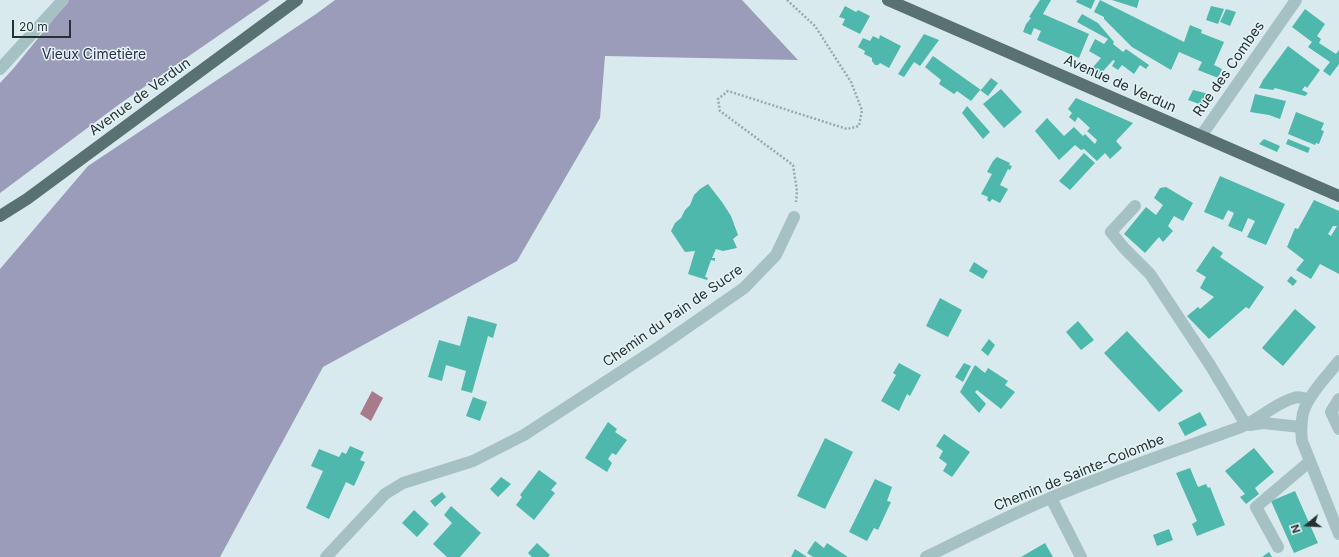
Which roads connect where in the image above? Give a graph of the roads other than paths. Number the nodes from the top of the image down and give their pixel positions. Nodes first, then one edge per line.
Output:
1 (63, 0) edge
2 (297, 0) edge
3 (888, 0) edge
4 (1296, 0) edge
5 (0, 69) edge
6 (1201, 136) junction
7 (1339, 196) edge
8 (1135, 206) dead end
9 (0, 216) edge
10 (794, 217) road end
11 (1339, 361) edge
12 (1339, 398) edge
13 (1308, 400) junction
14 (1246, 425) junction
15 (1301, 427) junction
16 (1339, 429) edge
17 (1309, 462) junction
18 (1051, 498) junction
19 (1339, 534) edge
20 (1278, 547) dead end
21 (326, 557) edge
22 (926, 557) edge
23 (1081, 557) edge

1 - 5 street
2 - 9 main road, Avenue de Verdun
3 - 6 main road, Avenue de Verdun
4 - 6 street, Rue des Combes
6 - 7 main road, Avenue de Verdun
8 - 14 street
10 - 21 street, Chemin du Pain de Sucre
11 - 13 street
12 - 16 street
13 - 14 street, Chemin de Sainte-Colombe
13 - 15 street
14 - 15 street, Chemin de Sainte-Colombe
14 - 18 street, Chemin de Sainte-Colombe
15 - 17 street
17 - 19 street
17 - 20 street
18 - 22 street, Chemin de Sainte-Colombe
18 - 23 street

